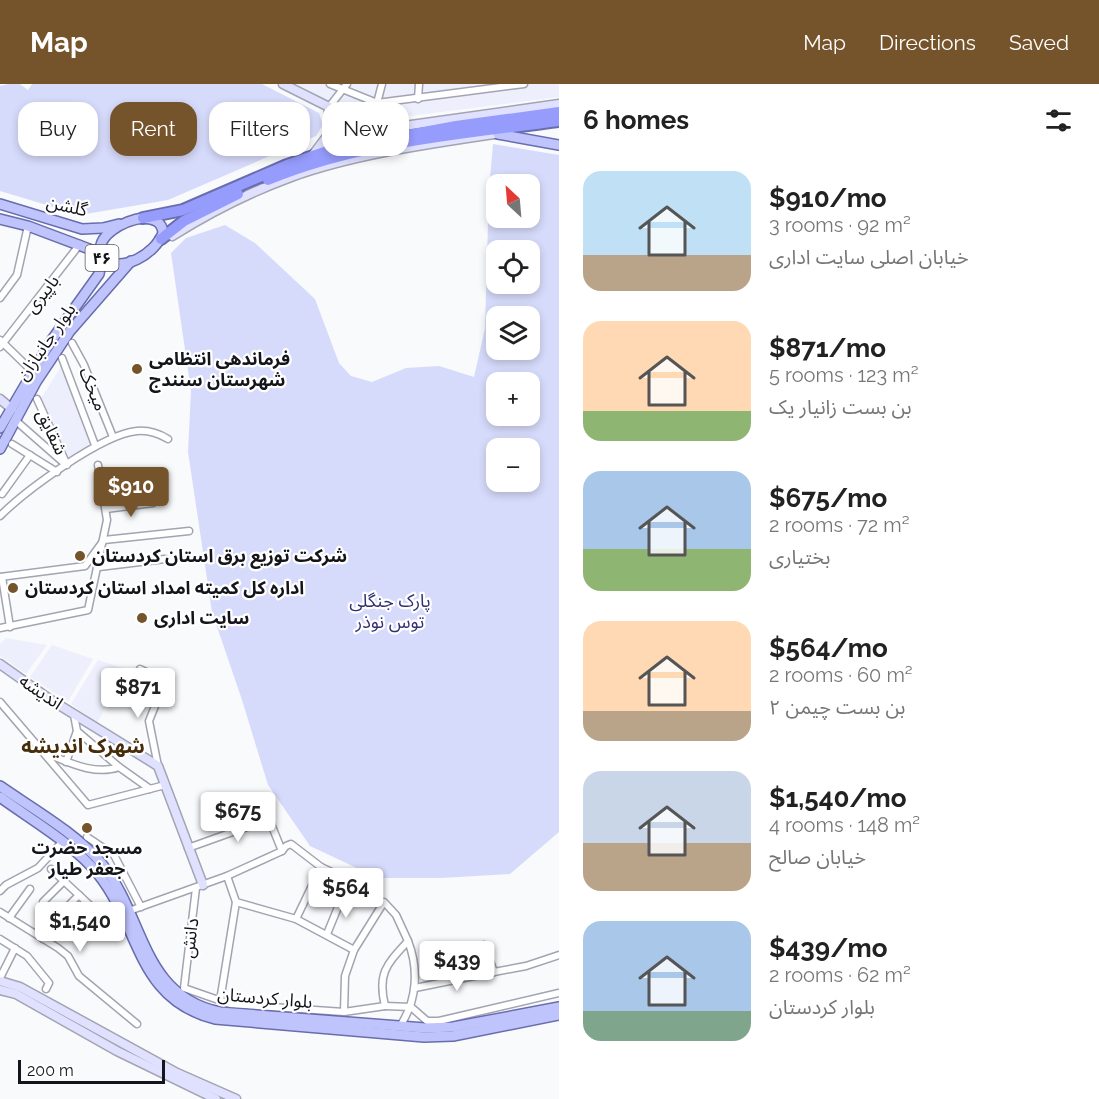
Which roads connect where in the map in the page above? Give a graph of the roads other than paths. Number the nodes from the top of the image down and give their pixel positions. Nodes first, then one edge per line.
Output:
1 (283, 84) edge
2 (330, 84) edge
3 (347, 84) edge
4 (382, 84) edge
5 (419, 84) edge
6 (524, 84) edge
7 (343, 91) junction
8 (418, 99) junction
9 (333, 102) edge
10 (374, 102) edge
11 (377, 102) edge
12 (387, 102) edge
13 (322, 104) edge
14 (559, 104) edge
15 (559, 112) edge
16 (559, 121) edge
17 (409, 126) edge
18 (559, 126) edge
19 (498, 134) junction
20 (409, 135) edge
21 (322, 143) edge
22 (559, 145) edge
23 (322, 153) edge
24 (312, 156) junction
25 (249, 188) junction
26 (266, 188) junction
27 (0, 204) edge
28 (177, 212) junction
29 (143, 218) junction
30 (0, 219) edge
31 (184, 221) junction
32 (127, 222) junction
33 (28, 226) junction
34 (82, 229) junction
35 (158, 242) junction
36 (80, 244) junction
37 (101, 255) junction
38 (131, 261) junction
39 (99, 274) junction
40 (113, 280) junction
41 (0, 298) edge
42 (72, 343) dead end
43 (1, 344) edge
44 (62, 358) dead end
45 (33, 372) junction
46 (0, 399) edge
47 (37, 399) dead end
48 (12, 409) junction
49 (15, 420) junction
50 (0, 428) edge
51 (113, 437) junction
52 (168, 439) dead end
53 (12, 444) dead end
54 (95, 446) junction
55 (0, 449) edge
56 (30, 455) junction
57 (67, 465) junction
58 (98, 465) dead end
59 (57, 472) junction
60 (1, 493) edge
61 (14, 502) junction
62 (153, 503) dead end
63 (105, 509) junction
64 (0, 516) edge
65 (189, 531) dead end
66 (104, 540) junction
67 (165, 559) dead end
68 (99, 567) junction
69 (1, 577) edge
70 (10, 627) junction
71 (0, 628) edge
72 (0, 664) edge
73 (140, 669) dead end
74 (0, 702) edge
75 (74, 715) junction
76 (77, 731) junction
77 (42, 752) junction
78 (66, 762) junction
79 (119, 766) junction
80 (158, 766) junction
81 (165, 785) junction
82 (0, 786) edge
83 (150, 789) junction
84 (0, 797) edge
85 (87, 837) dead end
86 (62, 843) junction
87 (188, 848) junction
88 (282, 851) junction
89 (321, 867) junction
90 (51, 869) dead end
91 (227, 876) junction
92 (64, 881) junction
93 (200, 886) junction
94 (30, 889) dead end
95 (0, 891) edge
96 (372, 891) dead end
97 (79, 895) junction
98 (343, 895) dead end
99 (43, 902) dead end
100 (236, 902) junction
101 (141, 907) junction
102 (0, 912) edge
103 (125, 912) junction
104 (9, 918) junction
105 (296, 919) junction
106 (110, 924) dead end
107 (327, 934) junction
108 (0, 939) edge
109 (44, 939) junction
110 (408, 941) junction
111 (484, 945) dead end
112 (15, 948) junction
113 (354, 950) junction
114 (559, 955) edge
115 (494, 972) junction
116 (0, 980) edge
117 (415, 988) junction
118 (46, 989) dead end
119 (0, 990) edge
120 (559, 993) edge
121 (220, 1001) junction
122 (385, 1006) junction
123 (411, 1007) junction
124 (559, 1007) edge
125 (344, 1012) junction
126 (61, 1014) junction
127 (559, 1015) edge
128 (137, 1024) dead end
129 (400, 1026) junction
130 (420, 1028) junction
131 (208, 1091) junction
132 (216, 1099) edge
133 (236, 1099) edge

1 - 13 street
2 - 7 street
3 - 7 street
4 - 11 street
5 - 8 street
6 - 8 street
7 - 9 street
7 - 10 street
8 - 12 street
14 - 17 street
15 - 20 highway
16 - 25 highway
18 - 19 street
19 - 22 main road
19 - 26 street
21 - 24 street
23 - 24 highway
24 - 28 highway
25 - 26 street
25 - 31 highway
26 - 35 street
27 - 34 main road, گلشن
28 - 29 highway
28 - 31 highway
29 - 32 main road, ۴۶
29 - 35 main road
30 - 33 main road, گلشن
31 - 35 highway
32 - 34 main road, گلشن
32 - 37 main road, ۴۶
33 - 36 main road, گلشن
33 - 41 street
34 - 36 main road
35 - 38 main road, ۴۶
36 - 37 main road, گلشن
36 - 43 street, باپیری
37 - 38 main road, ۴۶
37 - 39 main road, بلوار جانبازان
38 - 40 main road, بلوار جانبازان
39 - 40 main road
39 - 45 main road, بلوار جانبازان
40 - 49 main road, بلوار جانبازان
42 - 51 street, میخک
43 - 45 street
44 - 54 street
45 - 48 main road, بلوار جانبازان
46 - 48 street
47 - 57 street, شقایق
48 - 50 main road, بلوار جانبازان
49 - 55 main road, بلوار جانبازان
49 - 57 street
51 - 52 street
51 - 54 street
53 - 56 street
54 - 57 street
56 - 59 street
56 - 60 street
57 - 59 street
58 - 63 street
59 - 61 street
60 - 61 street
61 - 64 street
62 - 63 street
63 - 66 street
65 - 66 street
66 - 68 street
66 - 69 street
67 - 68 street
68 - 70 street
69 - 70 street
70 - 71 street
72 - 75 street, اندیشه
73 - 80 street
74 - 77 street
75 - 76 street
75 - 80 street, اندیشه
76 - 78 street
76 - 79 street
77 - 78 street
77 - 83 street
78 - 79 street
79 - 83 street
80 - 81 street
81 - 83 street
81 - 87 street
82 - 103 main road, بلوار کردستان
84 - 86 main road, بلوار کردستان
85 - 101 street
86 - 95 street
86 - 103 main road, بلوار کردستان
87 - 88 street
87 - 93 street
88 - 89 street
88 - 91 street
89 - 96 street
89 - 105 street
90 - 92 street
91 - 93 street
91 - 100 street
92 - 97 street
92 - 99 street
93 - 101 street
93 - 121 street, دانش
94 - 104 street
97 - 106 street
97 - 109 street
98 - 107 street
100 - 105 street
100 - 121 street
101 - 103 street
102 - 104 street
103 - 127 main road, بلوار کردستان
103 - 129 main road, بلوار کردستان
104 - 109 street
105 - 107 street
107 - 113 street
108 - 112 street
109 - 128 street
110 - 113 street
110 - 117 street
110 - 122 street
111 - 115 street
112 - 116 street
112 - 118 street
113 - 125 street
114 - 115 street
115 - 117 street
116 - 126 street
117 - 123 street
119 - 126 street
120 - 123 street
121 - 125 street
122 - 123 street
122 - 125 street
123 - 129 street
123 - 130 street
124 - 130 main road, بلوار کردستان
126 - 131 street
129 - 130 main road, بلوار کردستان
131 - 132 street
131 - 133 street

